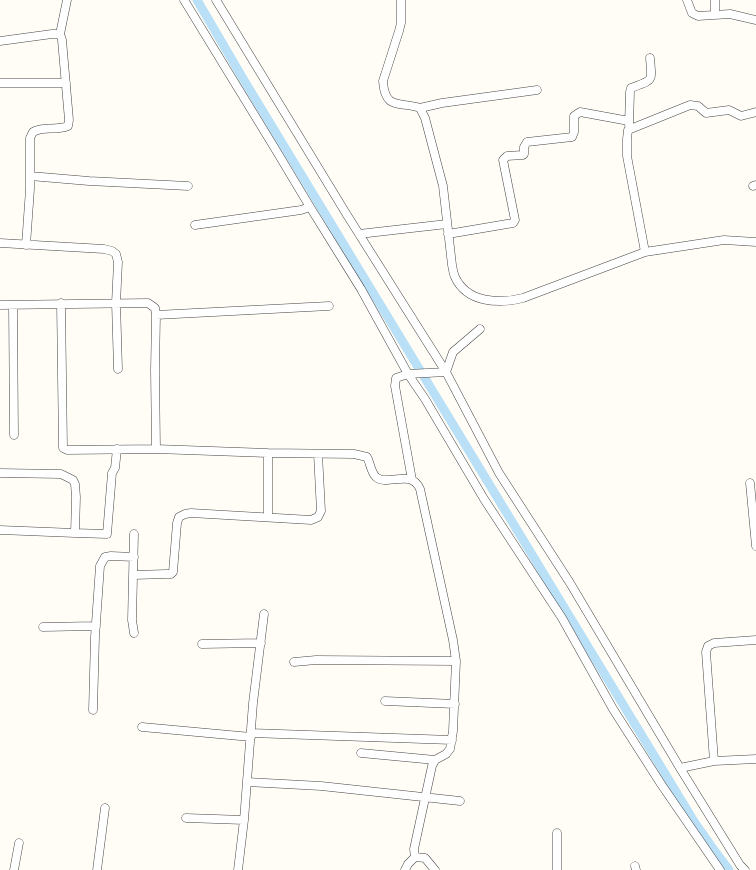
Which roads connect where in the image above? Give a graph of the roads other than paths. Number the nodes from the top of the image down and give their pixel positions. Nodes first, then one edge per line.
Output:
1 (67, 0) edge
2 (184, 0) edge
3 (216, 0) edge
4 (401, 0) edge
5 (687, 0) edge
6 (715, 0) edge
7 (715, 15) junction
8 (756, 20) edge
9 (60, 34) junction
10 (0, 41) edge
11 (650, 58) dead end
12 (0, 83) edge
13 (66, 83) junction
14 (537, 90) dead end
15 (420, 108) junction
16 (756, 112) edge
17 (629, 121) junction
18 (628, 130) junction
19 (30, 176) junction
20 (188, 186) dead end
21 (310, 207) junction
22 (447, 224) junction
23 (195, 225) dead end
24 (359, 234) junction
25 (448, 234) junction
26 (756, 242) edge
27 (0, 243) edge
28 (26, 245) junction
29 (645, 252) junction
30 (61, 303) junction
31 (116, 303) junction
32 (0, 304) edge
33 (13, 305) junction
34 (329, 306) dead end
35 (156, 315) junction
36 (480, 329) dead end
37 (118, 369) dead end
38 (443, 372) junction
39 (412, 374) junction
40 (14, 435) dead end
41 (117, 449) junction
42 (156, 449) junction
43 (268, 453) junction
44 (318, 454) junction
45 (0, 473) edge
46 (412, 480) junction
47 (750, 483) dead end
48 (268, 517) junction
49 (0, 530) edge
50 (75, 533) junction
51 (134, 534) dead end
52 (756, 546) edge
53 (134, 557) junction
54 (134, 574) junction
55 (264, 614) dead end
56 (96, 626) junction
57 (43, 627) dead end
58 (134, 633) dead end
59 (756, 640) edge
60 (261, 643) junction
61 (202, 644) dead end
62 (456, 661) junction
63 (294, 662) dead end
64 (385, 701) dead end
65 (455, 704) junction
66 (93, 710) dead end
67 (142, 727) dead end
68 (251, 735) junction
69 (452, 740) junction
70 (361, 753) dead end
71 (756, 759) edge
72 (435, 760) junction
73 (714, 760) junction
74 (680, 768) junction
75 (247, 782) junction
76 (425, 797) junction
77 (460, 802) dead end
78 (105, 808) dead end
79 (186, 818) dead end
80 (244, 820) junction
81 (557, 833) dead end
82 (19, 843) dead end
83 (415, 857) junction
84 (14, 870) edge
85 (97, 870) edge
86 (238, 870) edge
87 (405, 870) edge
88 (435, 870) edge
89 (557, 870) edge
90 (720, 870) edge
91 (745, 870) edge

1 - 9 street
2 - 21 street
3 - 24 street
4 - 15 street
5 - 7 street
6 - 7 street
7 - 8 street
9 - 10 street
9 - 13 street
11 - 17 street
12 - 13 street
13 - 19 street
14 - 15 street
15 - 22 street
16 - 18 street
17 - 18 street
17 - 25 street
18 - 29 street
19 - 20 street
19 - 28 street
21 - 23 street
21 - 39 street
22 - 24 street
22 - 25 street
24 - 38 street
25 - 29 street
26 - 29 street
27 - 28 street
28 - 31 street
30 - 31 street
30 - 33 street
30 - 41 street
31 - 35 street
31 - 37 street
32 - 33 street
33 - 40 street
34 - 35 street
35 - 42 street
36 - 38 street
38 - 39 street
38 - 74 street
39 - 46 street
39 - 90 street
41 - 42 street
41 - 50 street
42 - 43 street
43 - 44 street
43 - 48 street
44 - 46 street
44 - 48 street
45 - 50 street
46 - 62 street
47 - 52 street
48 - 54 street
49 - 50 street
51 - 53 street
53 - 54 street
53 - 56 street
54 - 58 street
55 - 60 street
56 - 57 street
56 - 66 street
59 - 73 street
60 - 61 street
60 - 68 street
62 - 63 street
62 - 65 street
64 - 65 street
65 - 69 street
67 - 68 street
68 - 69 street
68 - 75 street
69 - 72 street
70 - 72 street
71 - 73 street
72 - 76 street
73 - 74 street
74 - 91 street
75 - 76 street
75 - 80 street
76 - 77 street
76 - 83 street
78 - 85 street
79 - 80 street
80 - 86 street
81 - 89 street
82 - 84 street
83 - 87 street
83 - 88 street

